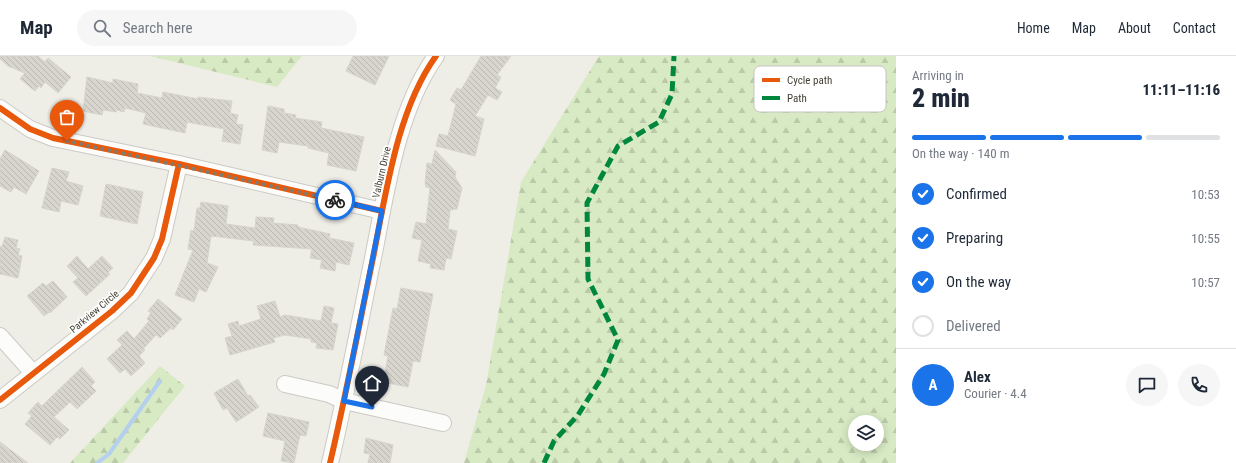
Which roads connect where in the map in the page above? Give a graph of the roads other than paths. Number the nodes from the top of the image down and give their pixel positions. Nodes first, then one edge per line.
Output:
1 (436, 56) edge
2 (0, 108) edge
3 (178, 164) junction
4 (382, 211) junction
5 (0, 336) edge
6 (33, 373) junction
7 (284, 384) dead end
8 (0, 400) edge
9 (344, 401) junction
10 (443, 423) dead end
11 (330, 463) edge

1 - 4 street, Valburn Drive
2 - 3 street
3 - 4 street
3 - 6 street, Parkview Circle
4 - 9 street, Valburn Drive
5 - 6 street
6 - 8 street, Parkview Circle
7 - 9 street
9 - 10 street
9 - 11 street, Valburn Drive

